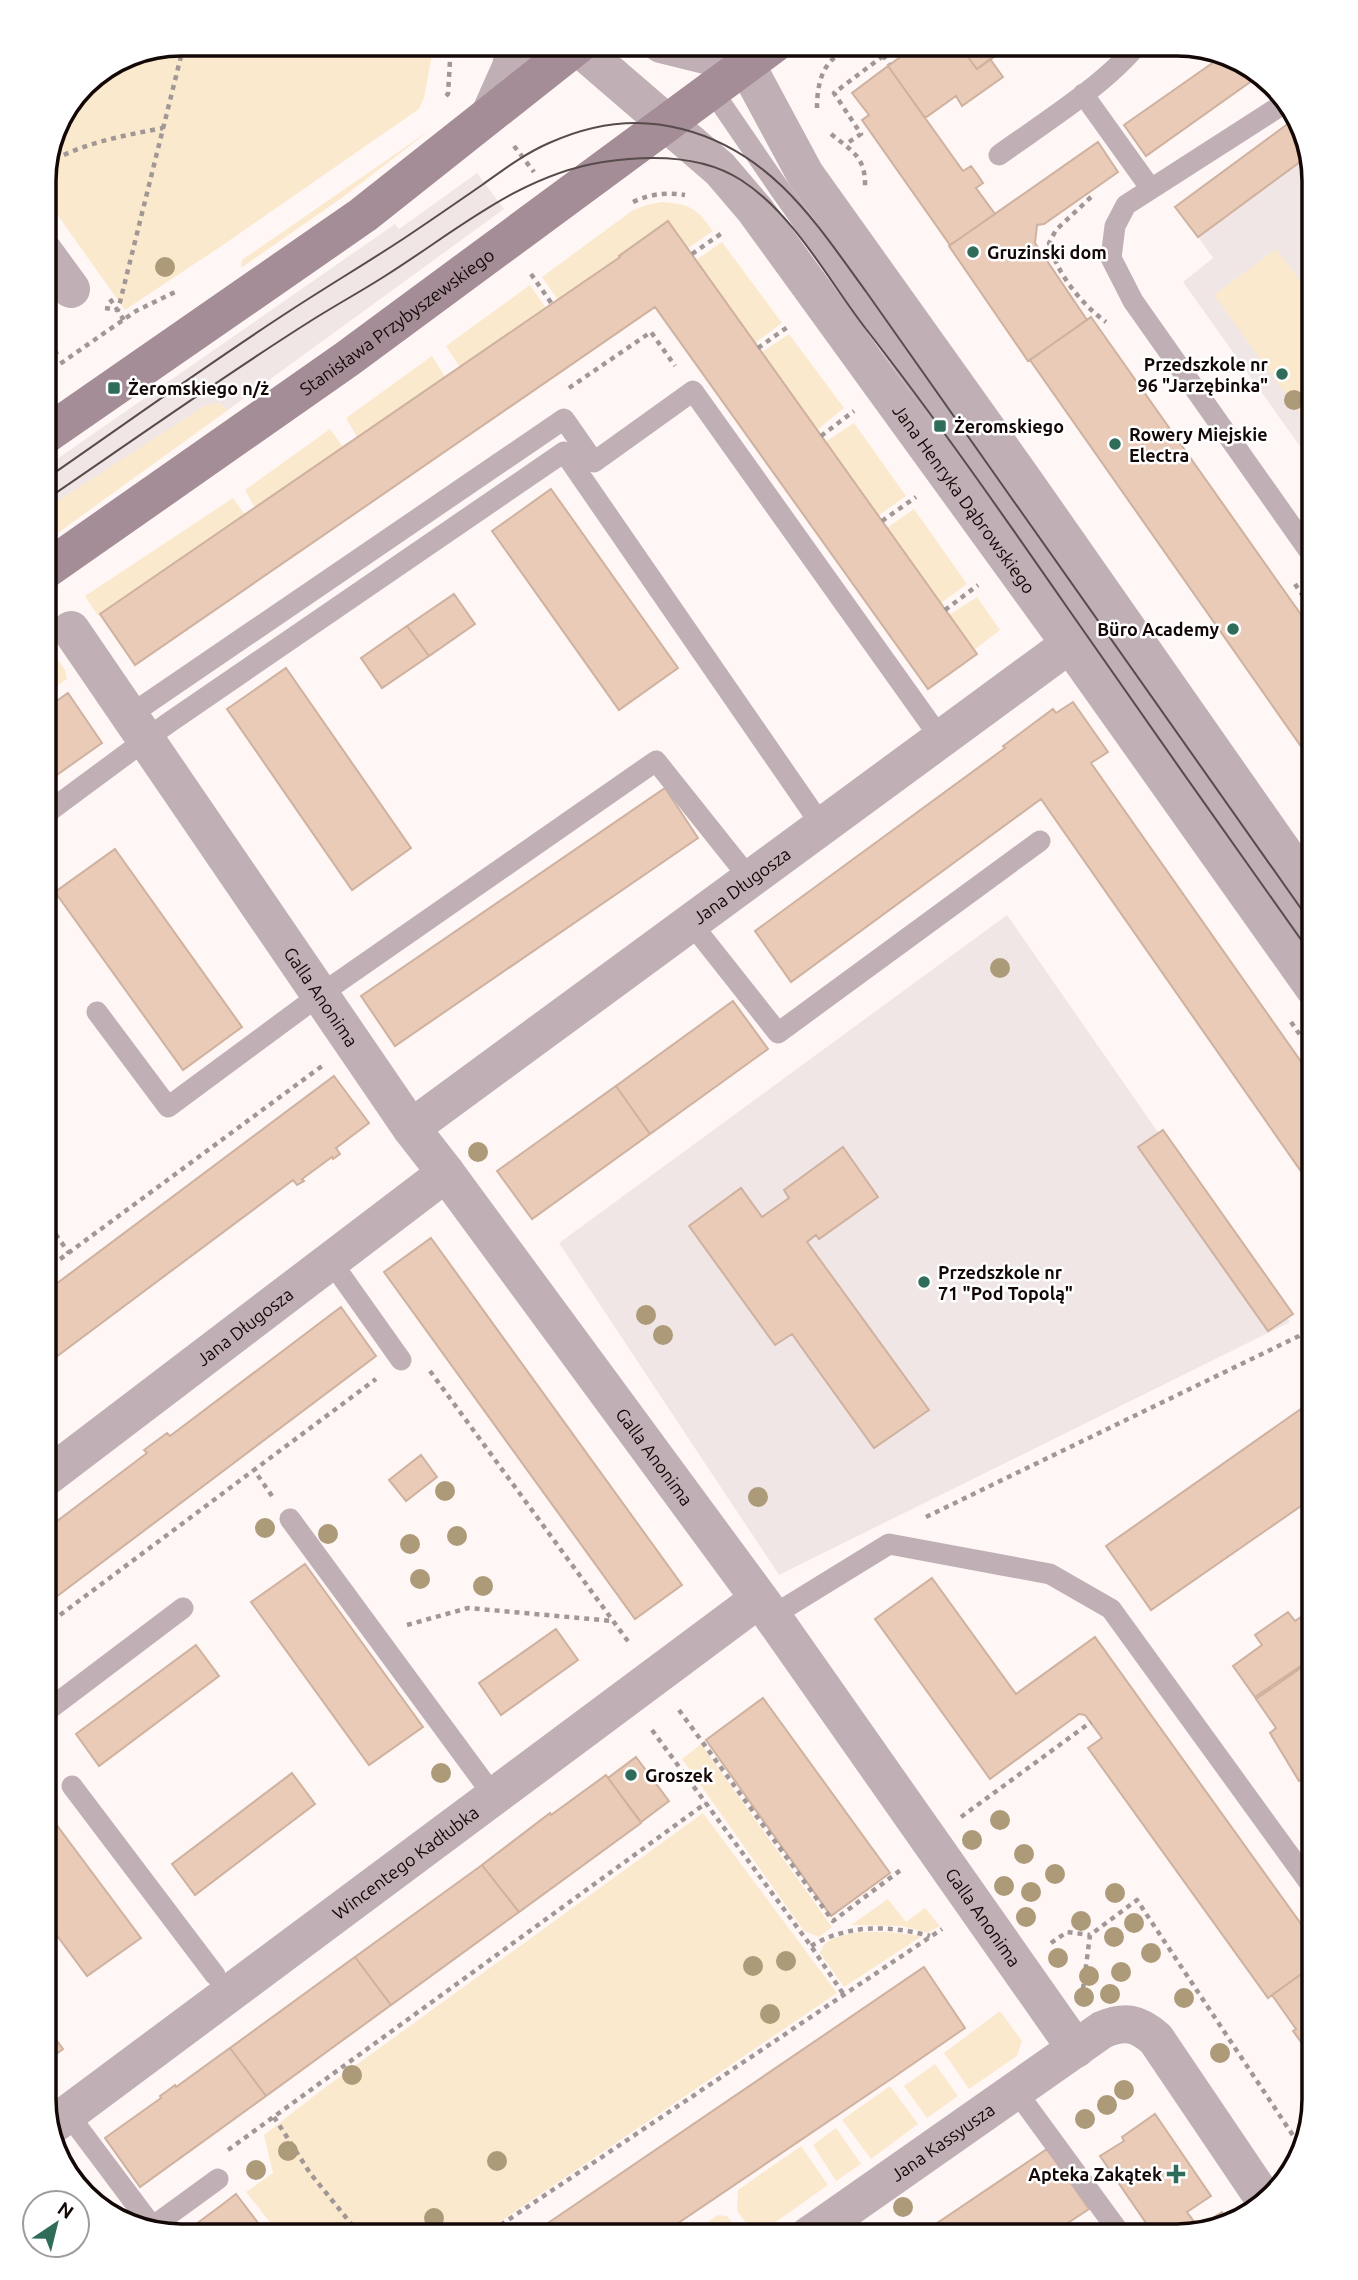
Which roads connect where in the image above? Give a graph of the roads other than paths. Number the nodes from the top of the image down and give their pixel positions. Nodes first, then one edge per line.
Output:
1 (513, 56) edge
2 (562, 56) edge
3 (590, 56) edge
4 (714, 56) edge
5 (720, 56) edge
6 (1129, 56) edge
7 (712, 90) junction
8 (1083, 94) junction
9 (1278, 107) edge
10 (490, 114) junction
11 (667, 124) junction
12 (999, 155) dead end
13 (1151, 189) junction
14 (56, 268) edge
15 (71, 289) road end
16 (870, 316) junction
17 (56, 428) edge
18 (937, 460) junction
19 (1302, 541) edge
20 (56, 563) edge
21 (71, 630) dead end
22 (1070, 644) junction
23 (138, 727) junction
24 (941, 739) junction
25 (56, 804) edge
26 (822, 826) junction
27 (1040, 841) dead end
28 (750, 879) junction
29 (1302, 879) edge
30 (691, 923) junction
31 (1302, 927) edge
32 (1302, 971) edge
33 (321, 994) junction
34 (97, 1012) dead end
35 (411, 1128) junction
36 (446, 1173) junction
37 (330, 1260) junction
38 (401, 1360) road end
39 (56, 1470) edge
40 (289, 1519) road end
41 (765, 1607) junction
42 (183, 1608) dead end
43 (56, 1704) edge
44 (482, 1780) dead end
45 (72, 1786) dead end
46 (1302, 1872) edge
47 (215, 1975) dead end
48 (1076, 2049) junction
49 (1016, 2091) junction
50 (59, 2121) edge
51 (218, 2179) road end
52 (1260, 2193) edge
53 (143, 2218) edge
54 (161, 2223) edge
55 (825, 2224) edge
56 (1113, 2224) edge

1 - 10 street
2 - 10 main road
3 - 11 street, Jana Henryka Dąbrowskiego
4 - 7 main road, Stanisława Przybyszewskiego
5 - 29 street
6 - 8 lane
7 - 11 main road, Stanisława Przybyszewskiego
7 - 16 lane
8 - 12 lane
8 - 13 lane
9 - 13 lane
10 - 17 main road
11 - 18 street, Jana Henryka Dąbrowskiego
11 - 20 main road, Stanisława Przybyszewskiego
13 - 19 lane
14 - 15 street
16 - 18 lane
16 - 31 lane
18 - 22 street, Jana Henryka Dąbrowskiego
21 - 23 street, Galla Anonima
22 - 24 street, Jana Długosza
22 - 32 street, Jana Henryka Dąbrowskiego
23 - 24 lane
23 - 25 lane
23 - 26 lane
23 - 33 street, Galla Anonima
24 - 26 street, Jana Długosza
26 - 28 street, Jana Długosza
27 - 30 lane
28 - 30 street, Jana Długosza
28 - 33 lane
30 - 35 street, Jana Długosza
33 - 34 lane
33 - 35 street, Galla Anonima
35 - 36 street, Galla Anonima
36 - 37 street, Jana Długosza
36 - 41 street, Galla Anonima
37 - 38 lane
37 - 39 street, Jana Długosza
40 - 44 lane
41 - 46 lane
41 - 48 street, Galla Anonima
41 - 50 street, Wincentego Kadłubka
42 - 43 lane
45 - 47 lane
48 - 49 street, Jana Kassyusza
48 - 52 street
49 - 55 street, Jana Kassyusza
49 - 56 lane
50 - 53 lane
51 - 54 lane

